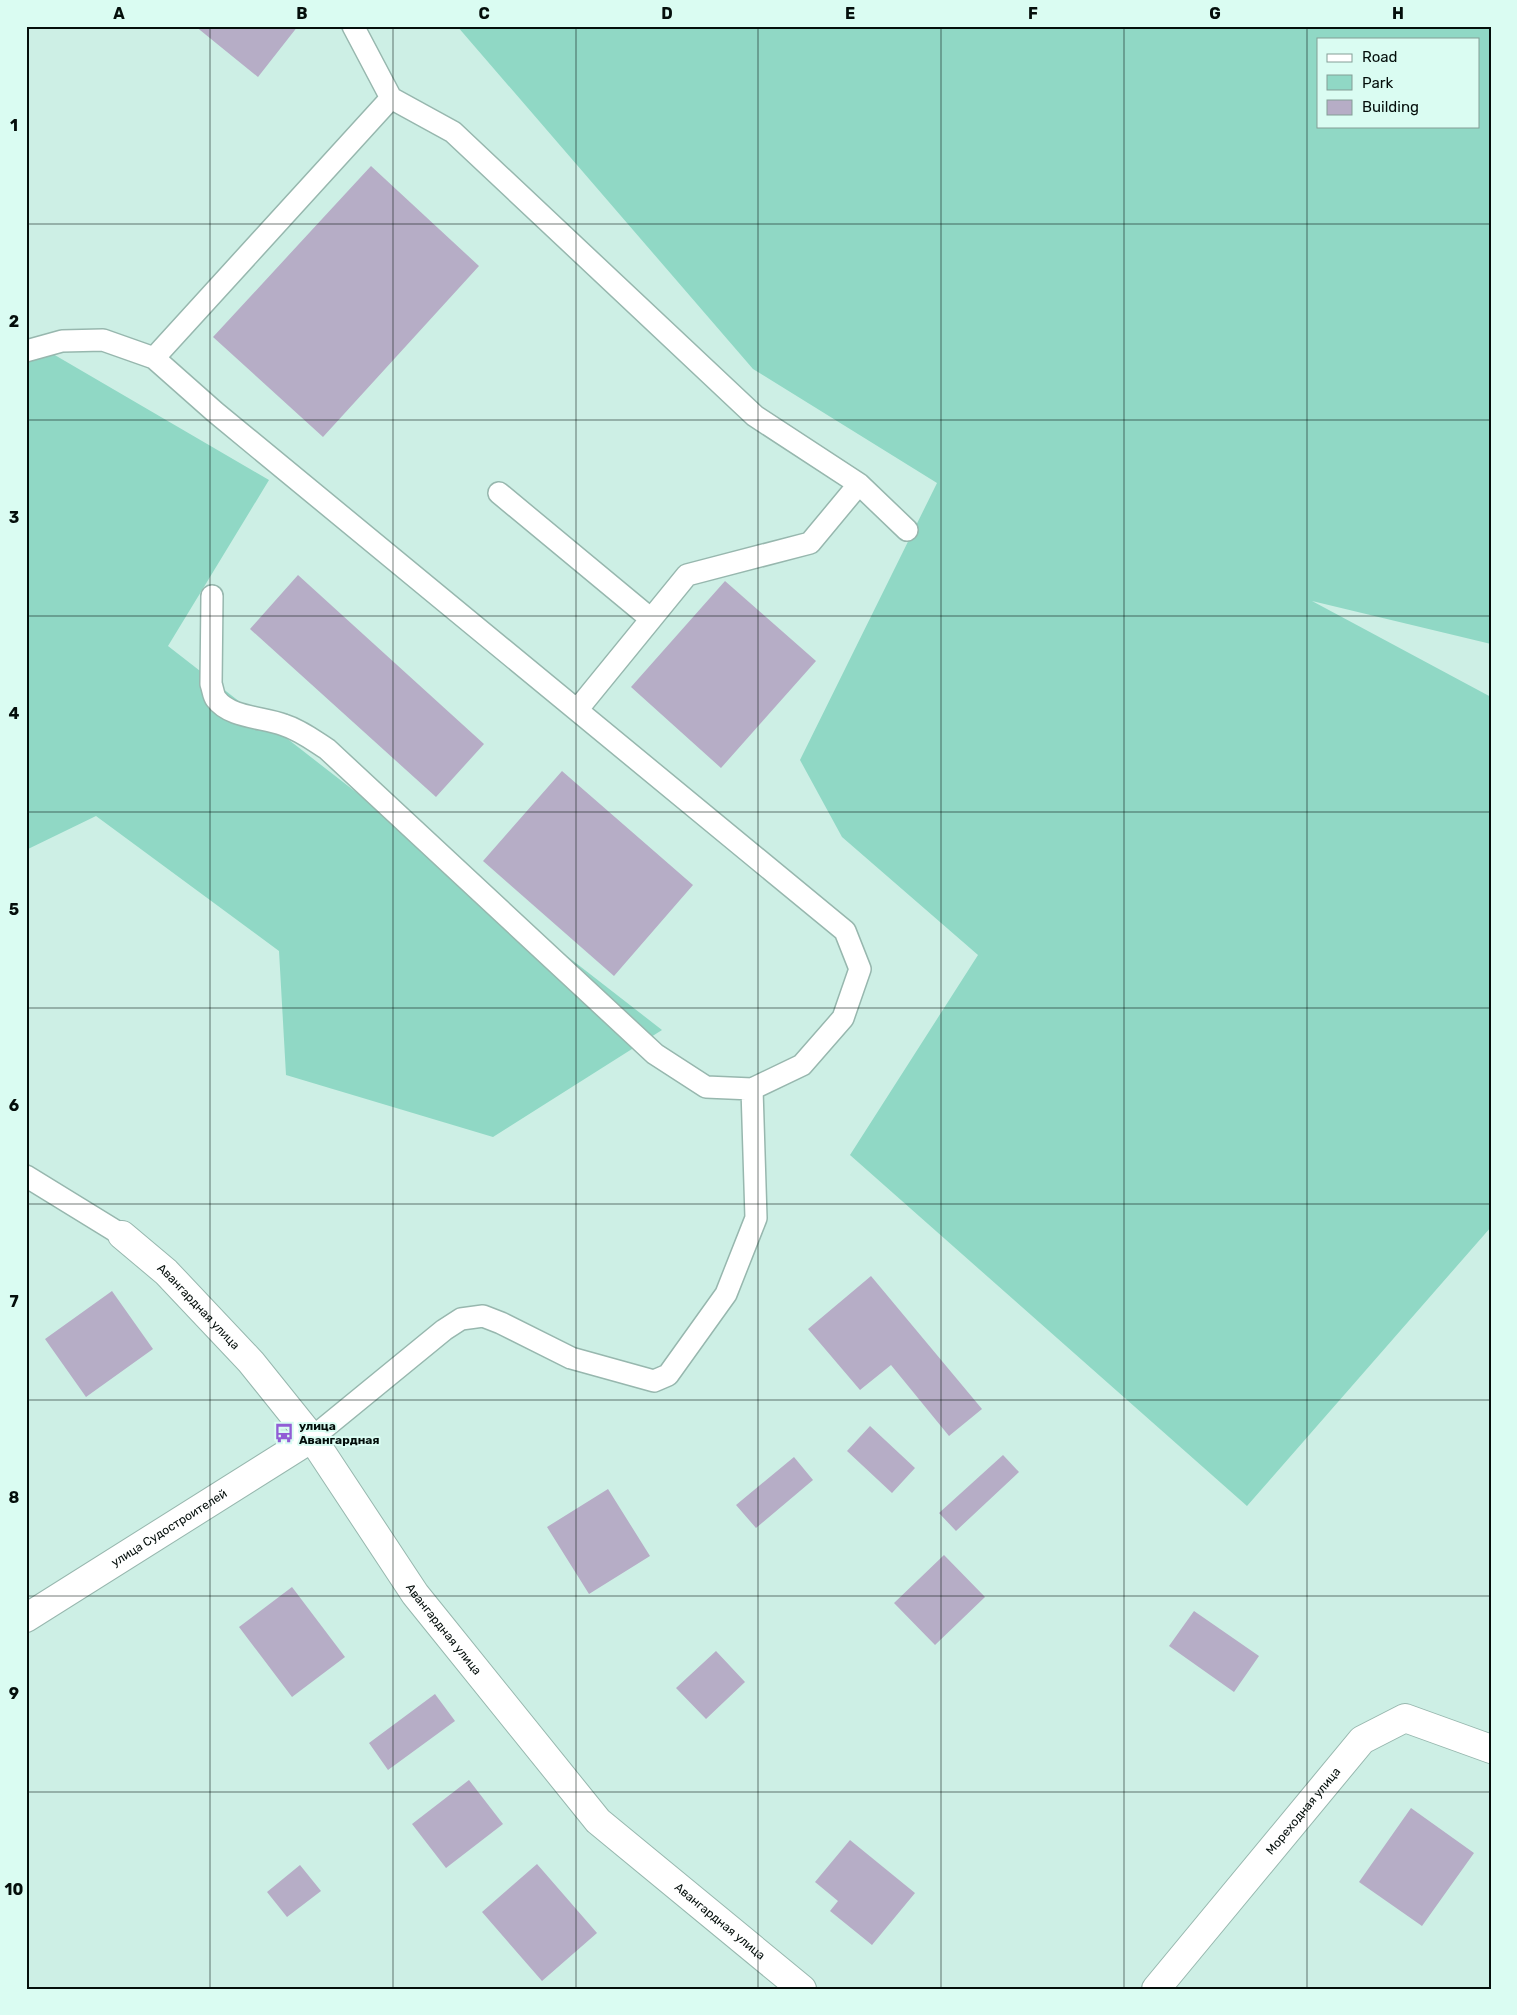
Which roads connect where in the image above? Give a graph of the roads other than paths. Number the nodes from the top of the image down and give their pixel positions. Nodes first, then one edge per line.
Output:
1 (353, 26) edge
2 (391, 98) junction
3 (26, 351) edge
4 (154, 358) junction
5 (859, 484) junction
6 (499, 493) dead end
7 (907, 530) dead end
8 (212, 596) dead end
9 (651, 619) junction
10 (577, 710) junction
11 (752, 1089) junction
12 (26, 1176) edge
13 (122, 1235) joint
14 (312, 1438) junction
15 (30, 1609) edge
16 (1491, 1749) edge
17 (802, 1989) edge
18 (1156, 1989) edge

1 - 2 lane
2 - 4 lane
2 - 5 lane
3 - 4 lane
4 - 10 lane
5 - 7 lane
5 - 9 lane
6 - 9 lane
8 - 11 lane
9 - 10 lane
10 - 11 lane
11 - 14 lane
12 - 13 lane
13 - 14 street, Авангардная улица
14 - 15 street, улица Судостроителей
14 - 17 street, Авангардная улица
16 - 18 street, Мореходная улица

